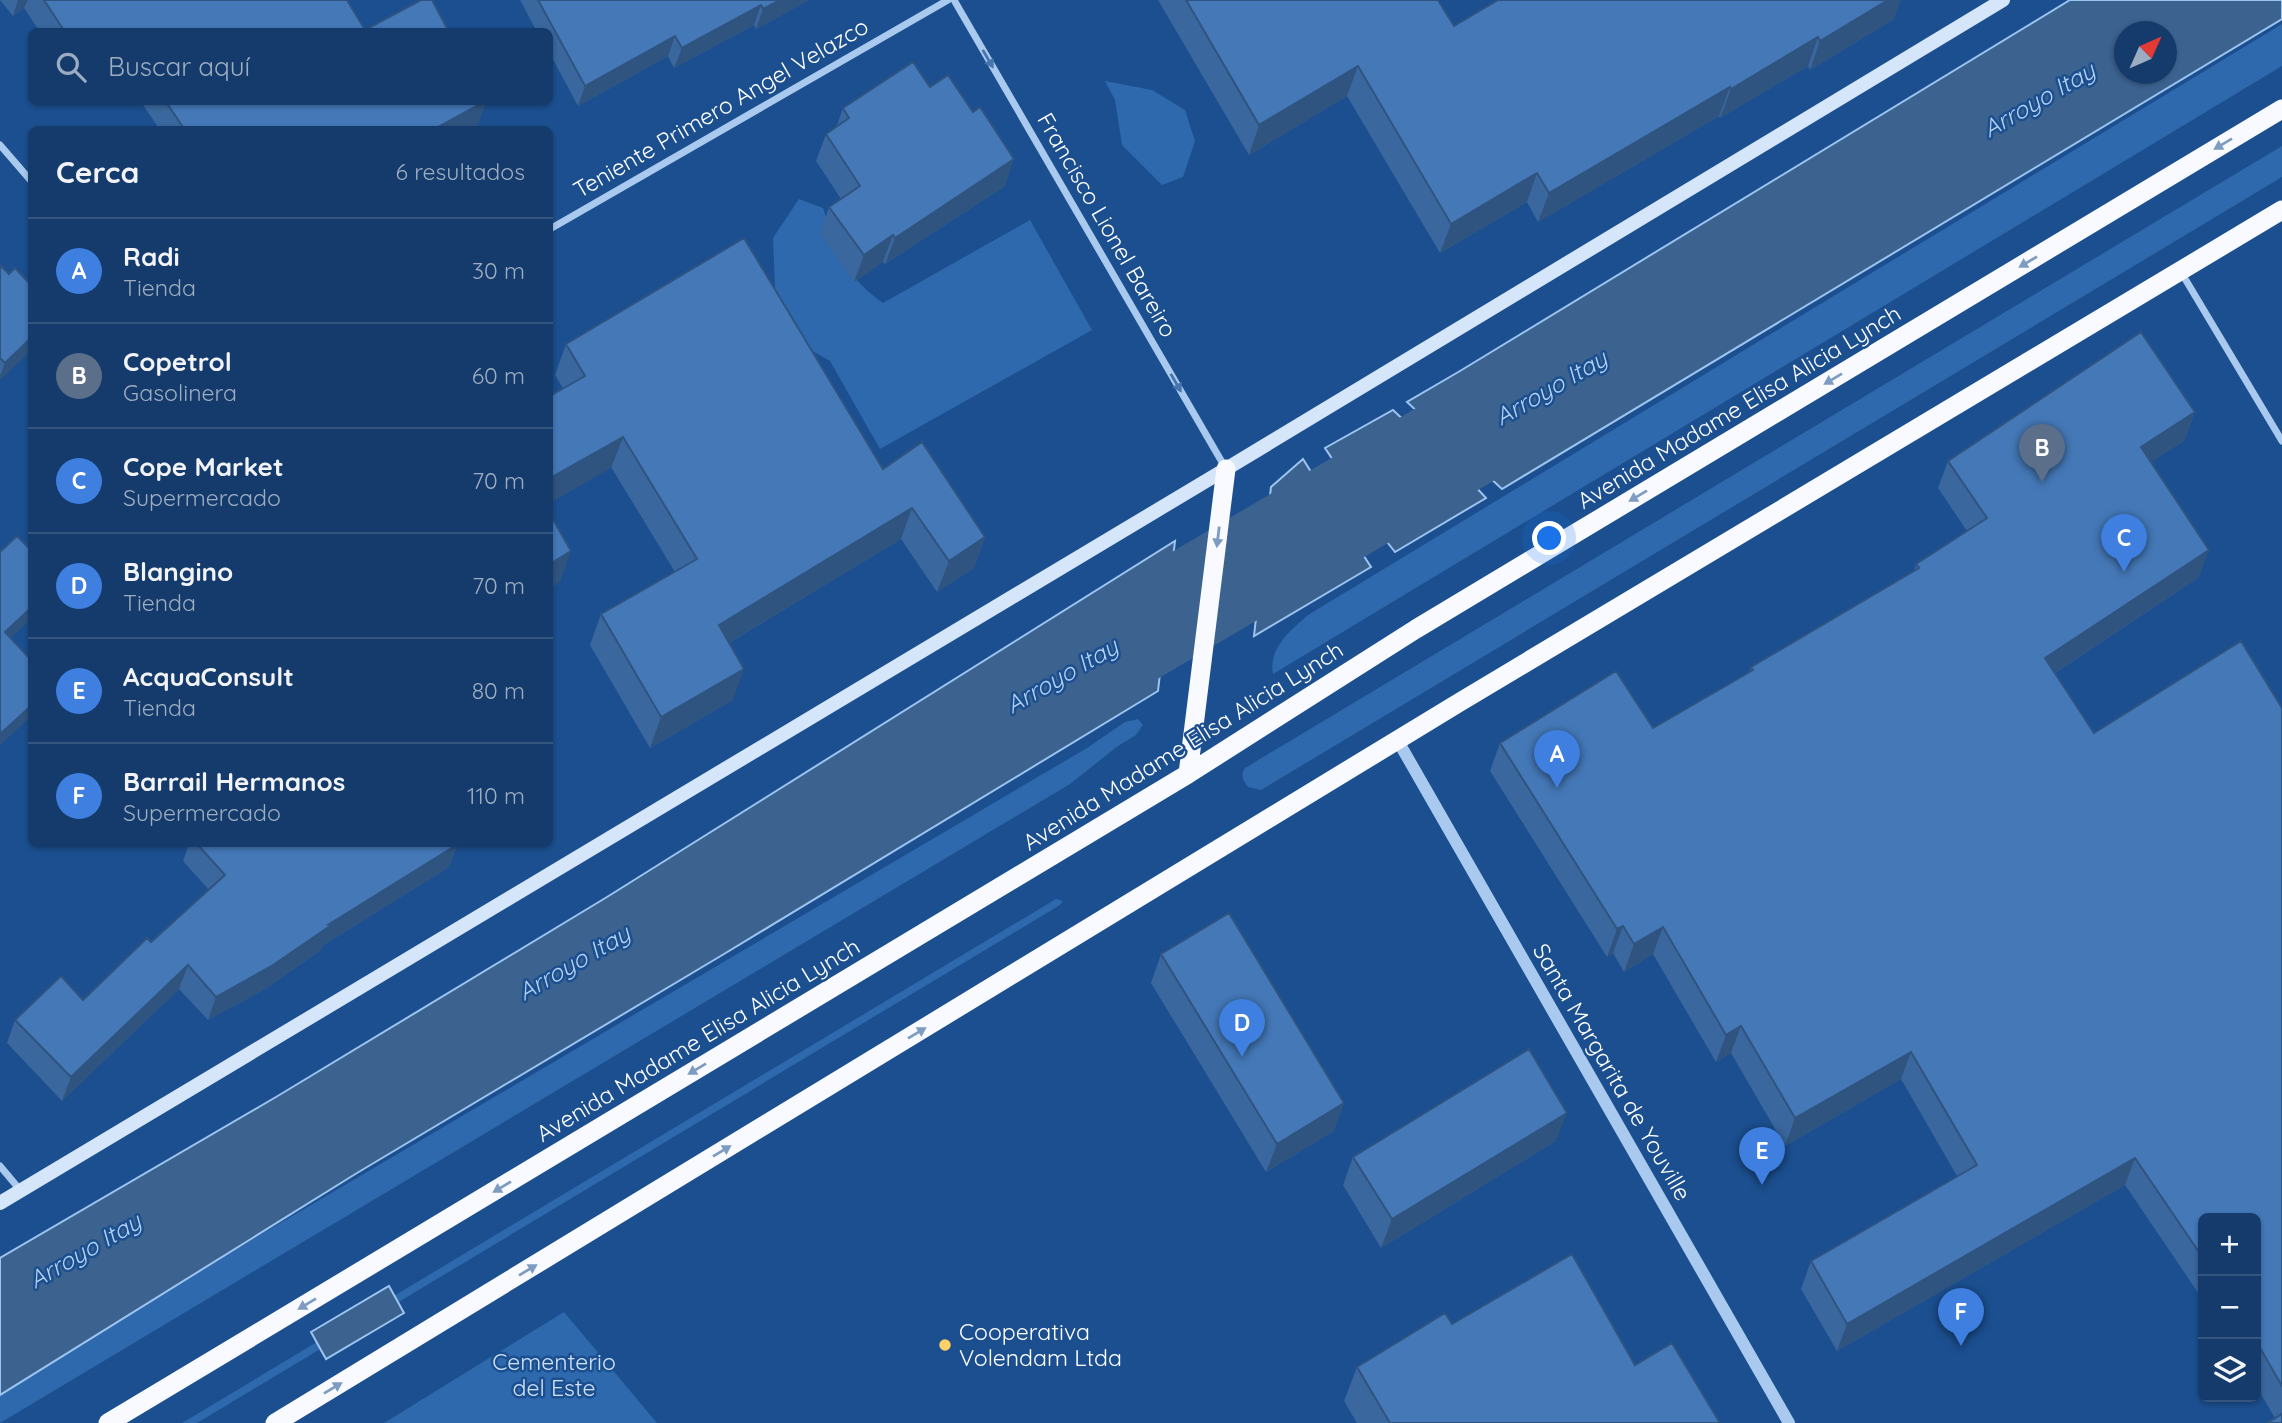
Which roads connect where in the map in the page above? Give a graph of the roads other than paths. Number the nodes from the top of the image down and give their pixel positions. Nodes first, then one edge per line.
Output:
1 (948, 0) edge
2 (954, 0) edge
3 (2003, 0) edge
4 (2282, 109) edge
5 (0, 145) edge
6 (28, 177) edge
7 (2282, 210) edge
8 (553, 227) edge
9 (2181, 271) junction
10 (2282, 441) edge
11 (1226, 469) junction
12 (1398, 741) junction
13 (1188, 774) junction
14 (0, 1166) edge
15 (20, 1191) junction
16 (0, 1203) edge
17 (108, 1423) edge
18 (275, 1423) edge
19 (1789, 1423) edge

1 - 8 street, Teniente Primero Angel Velazco
2 -> 11 street, Francisco Lionel Bareiro
3 - 11 main road
4 -> 13 highway, Avenida Madame Elisa Alicia Lynch
5 - 6 street
7 - 9 highway
9 - 10 street
9 - 12 highway
11 -> 13 highway
11 - 15 main road
18 -> 12 highway
12 - 19 street, Santa Margarita de Youville
13 -> 17 highway, Avenida Madame Elisa Alicia Lynch
14 - 15 street
15 - 16 main road

